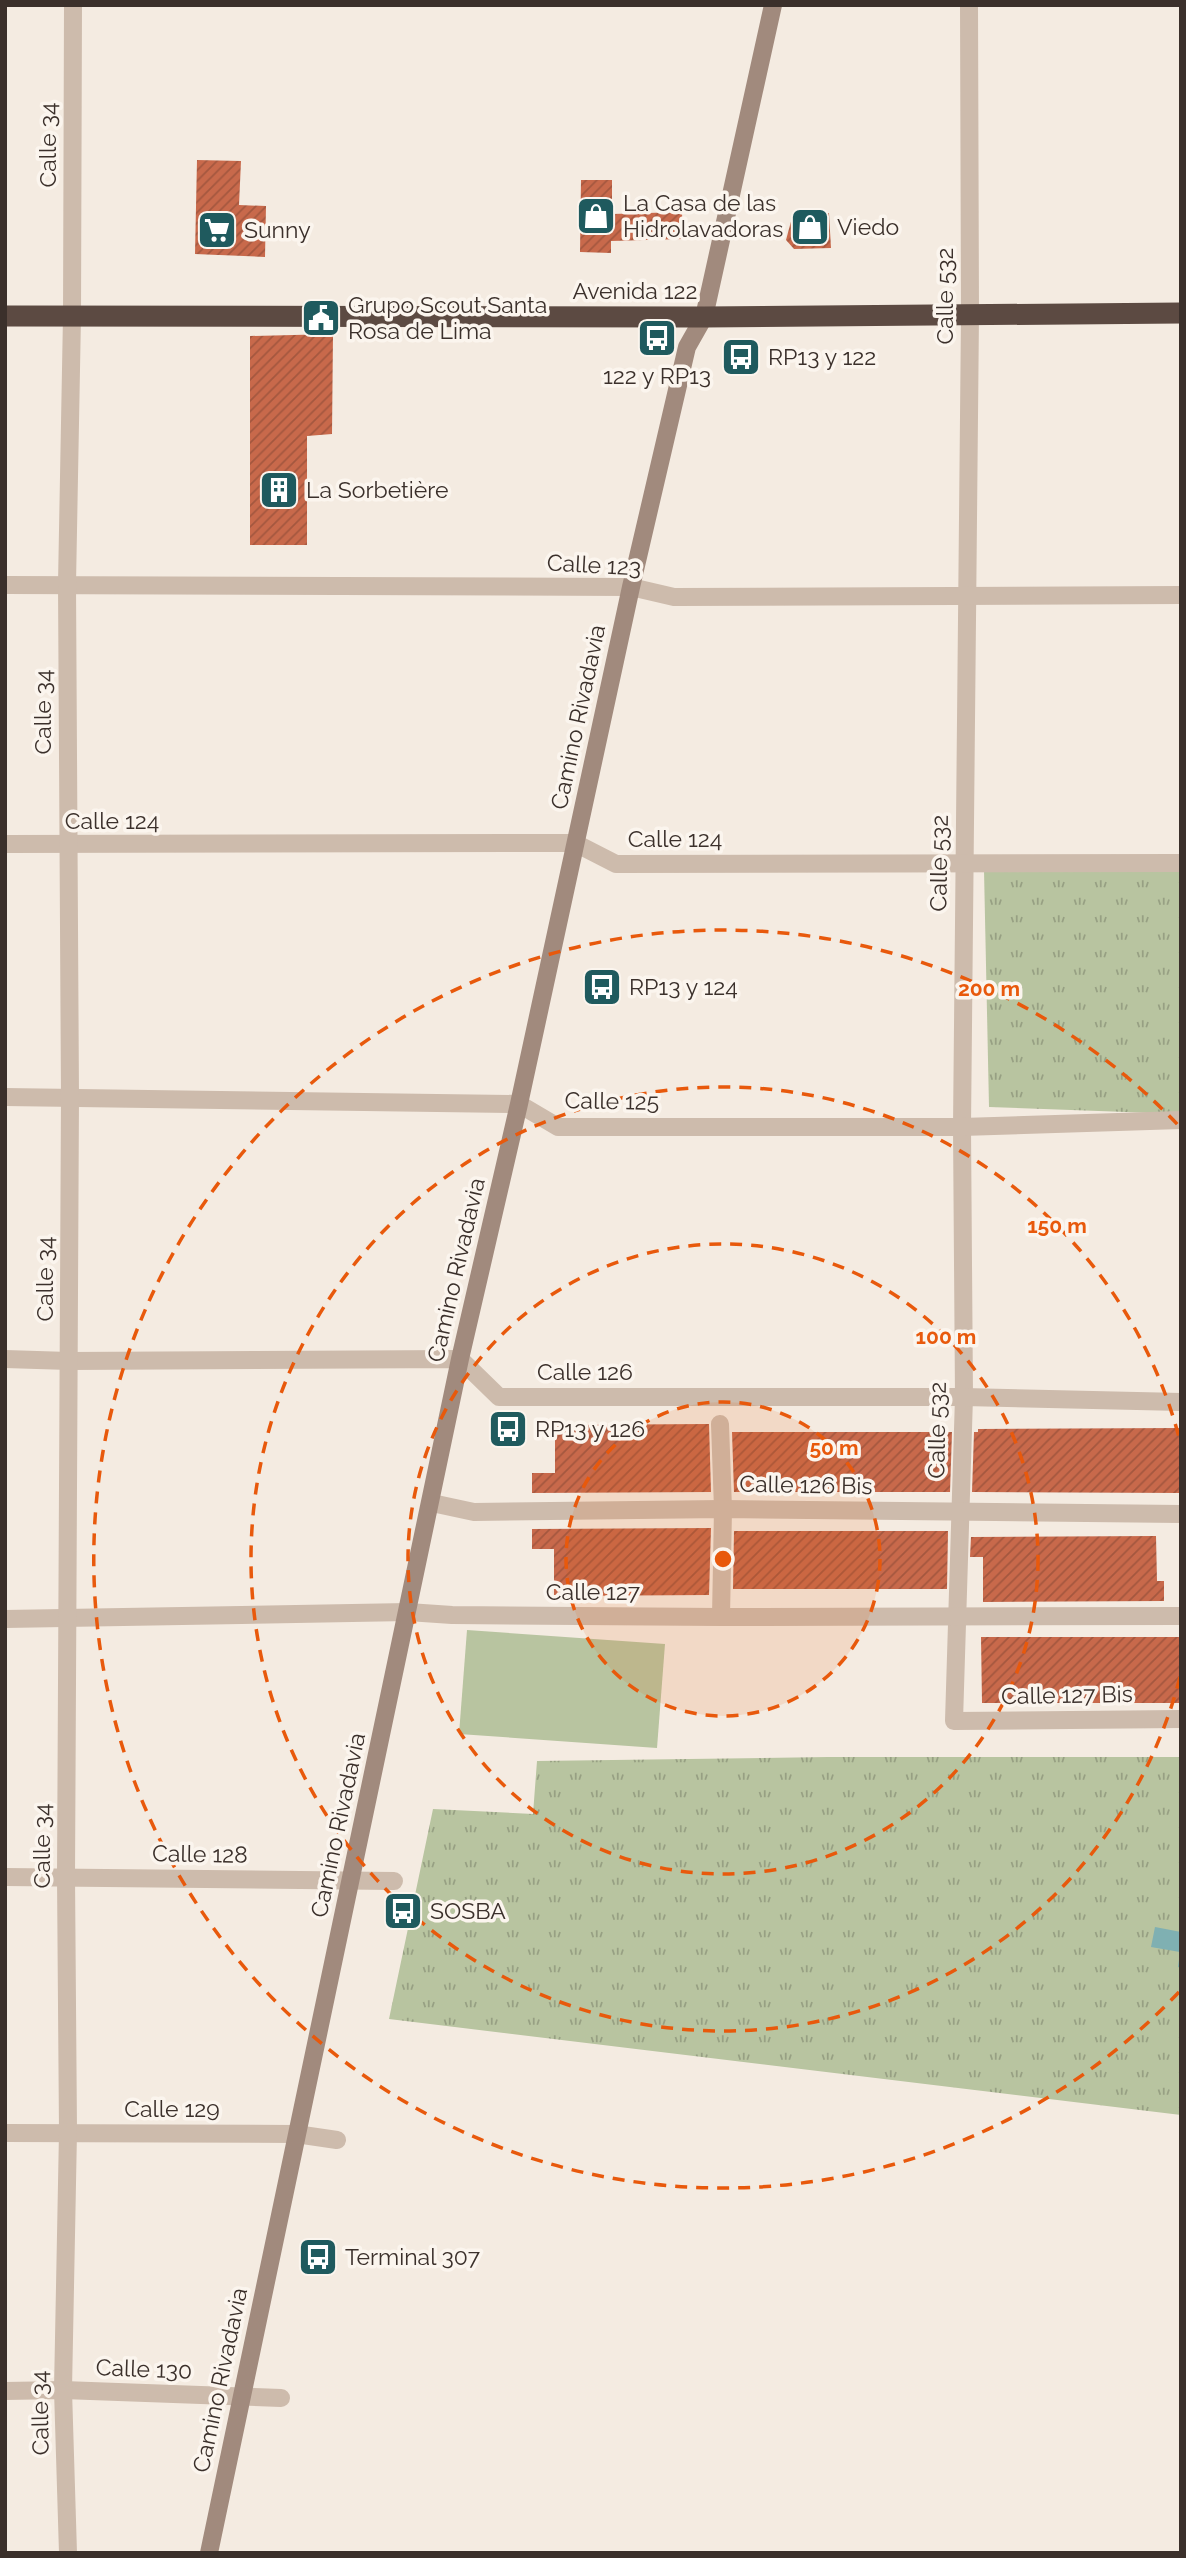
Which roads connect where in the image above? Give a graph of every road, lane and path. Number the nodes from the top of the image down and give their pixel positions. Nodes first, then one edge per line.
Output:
1 (73, 5) edge
2 (773, 5) edge
3 (969, 5) edge
4 (1181, 313) edge
5 (970, 315) junction
6 (5, 316) edge
7 (72, 316) junction
8 (704, 317) junction
9 (67, 584) junction
10 (5, 585) edge
11 (631, 587) junction
12 (967, 595) junction
13 (1181, 595) edge
14 (575, 843) junction
15 (5, 844) edge
16 (69, 846) junction
17 (1181, 863) edge
18 (964, 864) junction
19 (5, 1097) edge
20 (70, 1097) junction
21 (519, 1104) junction
22 (1181, 1120) edge
23 (962, 1126) junction
24 (5, 1359) edge
25 (460, 1359) junction
26 (69, 1361) junction
27 (964, 1397) junction
28 (1181, 1402) edge
29 (720, 1424) dead end
30 (432, 1503) junction
31 (723, 1509) junction
32 (960, 1511) junction
33 (1181, 1514) edge
34 (408, 1612) junction
35 (958, 1616) junction
36 (1181, 1616) edge
37 (721, 1617) junction
38 (5, 1619) edge
39 (68, 1619) junction
40 (1181, 1718) edge
41 (954, 1721) joint
42 (5, 1877) edge
43 (66, 1877) junction
44 (351, 1880) junction
45 (394, 1881) dead end
46 (68, 2132) junction
47 (5, 2133) edge
48 (296, 2134) junction
49 (337, 2140) dead end
50 (63, 2390) junction
51 (5, 2391) edge
52 (242, 2396) junction
53 (281, 2398) dead end
54 (68, 2553) edge
55 (209, 2553) edge

1 - 7 street, Calle 34
2 - 8 main road, Camino Rivadavia
3 - 5 street, Calle 532
4 - 5 highway, Avenida 122
5 - 8 highway, Avenida 122
5 - 12 street, Calle 532
6 - 7 highway, Avenida 122
7 - 8 highway, Avenida 122
7 - 9 street, Calle 34
8 - 11 main road, Camino Rivadavia
9 - 10 street, Calle 123
9 - 11 street, Calle 123
9 - 16 street, Calle 34
11 - 12 street, Calle 123
11 - 14 main road, Camino Rivadavia
12 - 13 street, Calle 123
12 - 18 street, Calle 532
14 - 16 street, Calle 124
14 - 18 street, Calle 124
14 - 21 main road, Camino Rivadavia
15 - 16 street, Calle 124
16 - 20 street, Calle 34
17 - 18 street, Calle 124
18 - 23 street, Calle 532
19 - 20 street, Calle 125
20 - 21 street, Calle 125
20 - 26 street, Calle 34
21 - 23 street, Calle 125
21 - 25 main road, Camino Rivadavia
22 - 23 street, Calle 125
23 - 27 street, Calle 532
24 - 26 street
25 - 26 street
25 - 27 street, Calle 126
25 - 30 main road, Camino Rivadavia
26 - 39 street, Calle 34
27 - 28 street, Calle 126
27 - 32 street, Calle 532
29 - 31 street
30 - 31 street, Calle 126 Bis
30 - 34 main road, Camino Rivadavia
31 - 32 street, Calle 126 Bis
31 - 37 street
32 - 33 street, Calle 126 Bis
32 - 35 street, Calle 532
34 - 37 street, Calle 127
34 - 39 street, Calle 127
34 - 44 main road, Camino Rivadavia
35 - 36 street, Calle 127
35 - 37 street, Calle 127
35 - 41 street, Calle 532
38 - 39 street, Calle 127
39 - 43 street, Calle 34
40 - 41 street, Calle 127 Bis
42 - 43 street, Calle 128
43 - 44 street, Calle 128
43 - 46 street, Calle 34
44 - 45 street, Calle 128
44 - 48 main road, Camino Rivadavia
46 - 47 street, Calle 129
46 - 48 street, Calle 129
46 - 50 street, Calle 34
48 - 49 street, Calle 129
48 - 52 main road, Camino Rivadavia
50 - 51 street, Calle 130
50 - 52 street, Calle 130
50 - 54 street, Calle 34
52 - 53 street, Calle 130
52 - 55 main road, Camino Rivadavia

